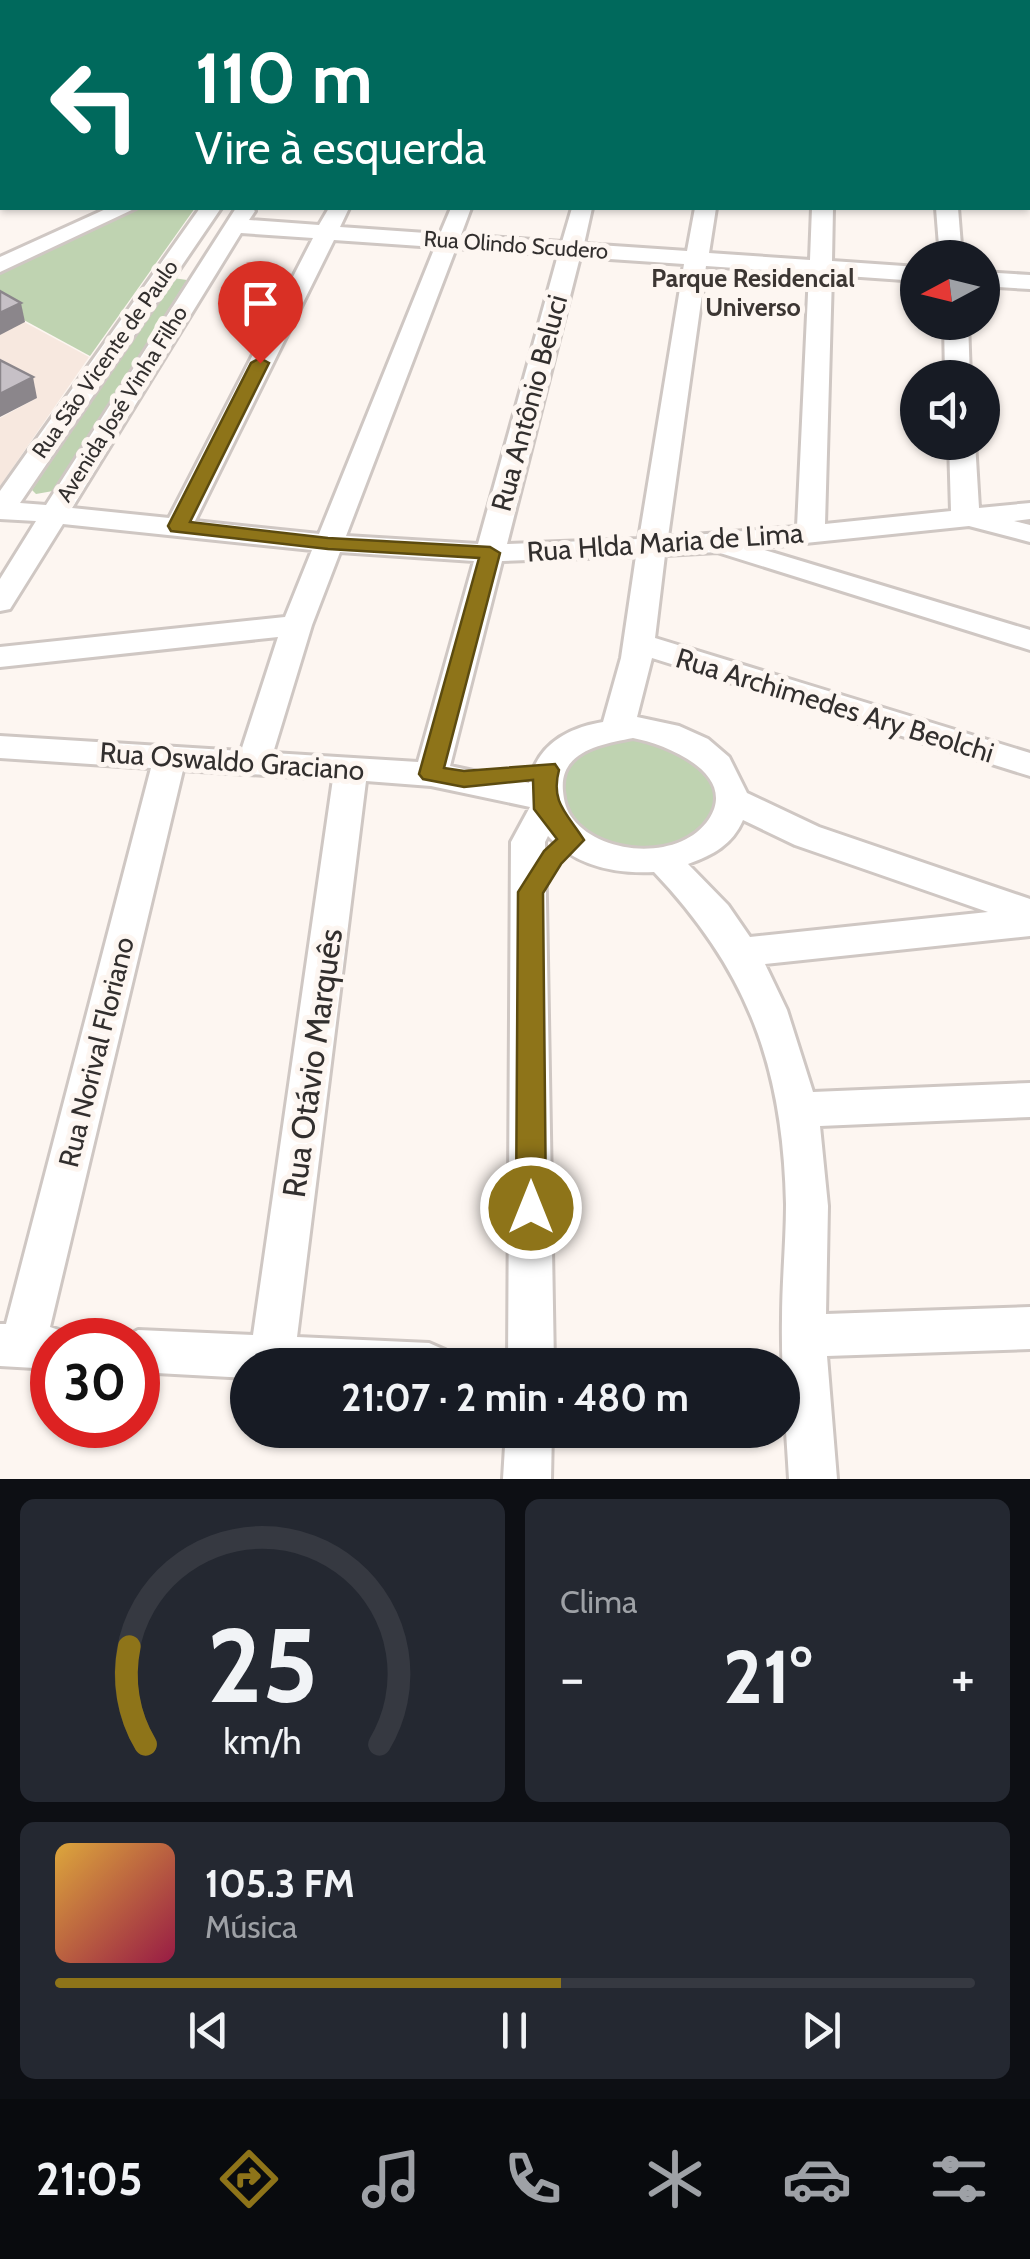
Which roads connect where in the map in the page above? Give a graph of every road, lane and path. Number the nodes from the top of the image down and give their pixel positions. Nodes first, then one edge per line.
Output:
1 (121, 210) edge
2 (209, 210) edge
3 (339, 210) edge
4 (460, 210) edge
5 (581, 210) edge
6 (706, 210) edge
7 (823, 210) edge
8 (947, 210) edge
9 (241, 217) edge
10 (326, 232) junction
11 (448, 240) junction
12 (950, 240) edge
13 (569, 250) junction
14 (696, 258) junction
15 (174, 262) junction
16 (210, 263) junction
17 (0, 265) edge
18 (820, 267) junction
19 (900, 273) edge
20 (1000, 280) edge
21 (1030, 282) edge
22 (963, 460) edge
23 (0, 510) edge
24 (1030, 510) edge
25 (51, 516) junction
26 (965, 516) junction
27 (178, 526) junction
28 (811, 534) junction
29 (1030, 534) edge
30 (328, 544) junction
31 (716, 544) junction
32 (652, 545) junction
33 (490, 553) junction
34 (0, 602) edge
35 (297, 626) junction
36 (1030, 640) edge
37 (0, 642) edge
38 (641, 644) junction
39 (55, 651) junction
40 (0, 657) edge
41 (633, 728) junction
42 (0, 747) edge
43 (170, 757) junction
44 (254, 760) junction
45 (1030, 765) edge
46 (351, 769) junction
47 (431, 774) junction
48 (546, 792) junction
49 (702, 835) junction
50 (572, 840) junction
51 (530, 892) junction
52 (1030, 913) edge
53 (1030, 922) edge
54 (739, 952) junction
55 (1030, 1100) edge
56 (797, 1110) junction
57 (1030, 1328) edge
58 (804, 1336) junction
59 (25, 1346) edge
60 (273, 1348) edge
61 (531, 1348) edge
62 (160, 1353) edge
63 (230, 1356) edge
64 (528, 1448) edge
65 (527, 1479) edge
66 (813, 1479) edge

1 - 17 street
2 - 15 street, Rua São Vicente de Paulo
3 - 10 street
4 - 11 street
5 - 13 street, Rua Antônio Beluci
6 - 14 street
7 - 18 street
8 - 12 street
9 - 10 street, Rua Olindo Scudero
9 - 16 street, Avenida José Vinha Filho
10 - 11 street, Rua Olindo Scudero
10 - 27 street
11 - 13 street, Rua Olindo Scudero
11 - 30 street
13 - 14 street, Rua Olindo Scudero
13 - 33 street, Rua Antônio Beluci
14 - 18 street, Rua Olindo Scudero
14 - 32 street
15 - 16 street
15 - 23 street, Rua São Vicente de Paulo
16 - 25 street, Avenida José Vinha Filho
18 - 19 street, Rua Olindo Scudero
18 - 28 street
20 - 21 street
22 - 26 street
23 - 25 street, Rua Hlda Maria de Lima
24 - 26 street, Rua Hlda Maria de Lima
25 - 27 street, Rua Hlda Maria de Lima
25 - 34 street, Avenida José Vinha Filho
26 - 28 street, Rua Hlda Maria de Lima
26 - 29 street
27 - 30 street, Rua Hlda Maria de Lima
28 - 31 street, Rua Hlda Maria de Lima
30 - 33 street, Rua Hlda Maria de Lima
30 - 35 street
31 - 32 street, Rua Hlda Maria de Lima
31 - 36 street
32 - 33 street, Rua Hlda Maria de Lima
32 - 38 street
33 - 47 street, Rua Antônio Beluci
35 - 39 street
35 - 44 street
37 - 39 street
38 - 41 street
38 - 45 street, Rua Archimedes Ary Beolchi
39 - 40 street
41 - 48 street
41 - 49 street
42 - 43 street, Rua Oswaldo Graciano
43 - 44 street, Rua Oswaldo Graciano
43 - 59 street, Rua Norival Floriano
44 - 46 street, Rua Oswaldo Graciano
46 - 47 street, Rua Oswaldo Graciano
46 - 60 street, Rua Otávio Marquês
47 - 48 street, Rua Oswaldo Graciano
48 - 50 street
48 - 51 street
49 - 50 street
49 - 52 street
49 - 54 street
50 - 51 street
51 - 61 street
53 - 54 street
54 - 56 street
55 - 56 street
56 - 58 street
57 - 58 street
58 - 66 street
62 - 63 street
64 - 65 street

